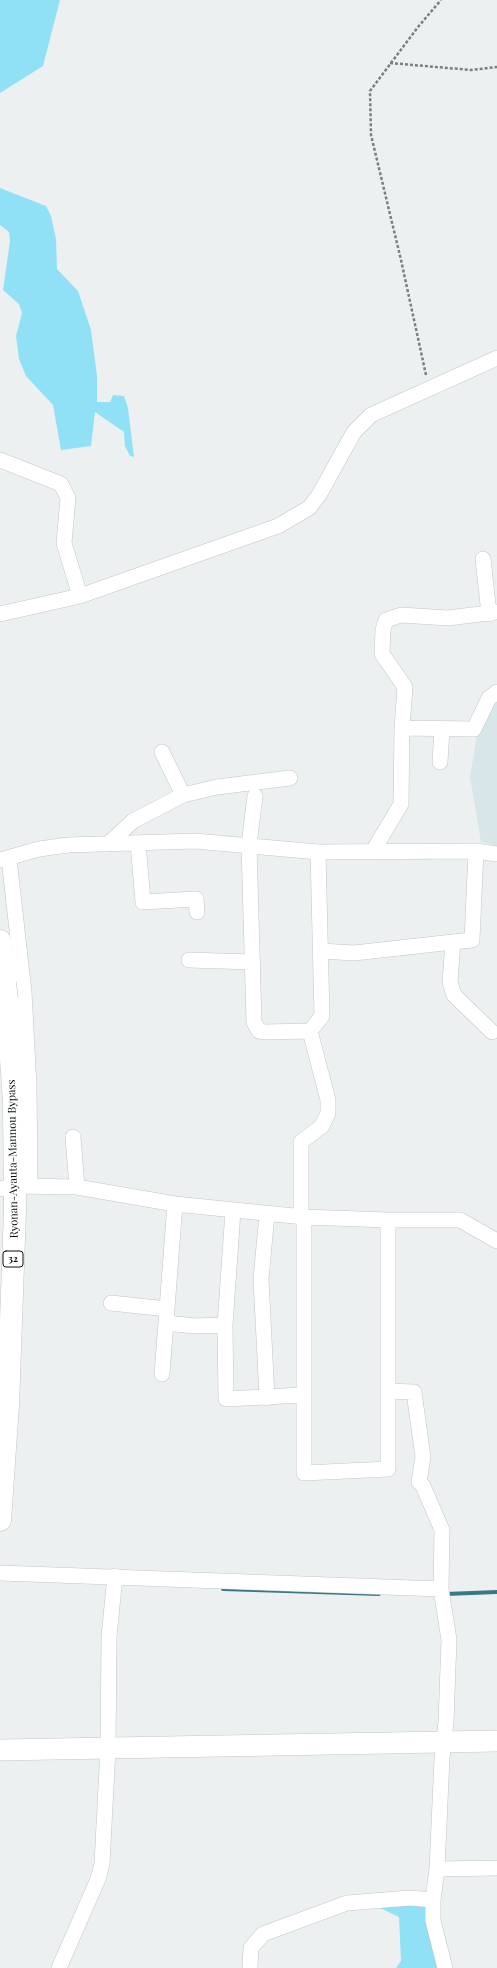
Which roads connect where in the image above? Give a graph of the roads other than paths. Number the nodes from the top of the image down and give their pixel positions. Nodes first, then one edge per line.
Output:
1 (497, 358) edge
2 (0, 460) edge
3 (483, 559) dead end
4 (80, 596) junction
5 (493, 613) edge
6 (0, 614) edge
7 (497, 692) edge
8 (402, 728) junction
9 (442, 729) junction
10 (162, 752) dead end
11 (440, 762) dead end
12 (290, 778) dead end
13 (184, 795) junction
14 (255, 796) dead end
15 (138, 843) junction
16 (108, 844) junction
17 (249, 845) junction
18 (476, 851) junction
19 (318, 852) junction
20 (373, 852) junction
21 (497, 854) edge
22 (5, 860) edge
23 (197, 912) dead end
24 (0, 941) edge
25 (453, 942) junction
26 (321, 951) junction
27 (189, 960) dead end
28 (252, 962) junction
29 (9, 991) edge
30 (310, 1031) junction
31 (492, 1032) dead end
32 (73, 1137) dead end
33 (15, 1187) edge
34 (77, 1187) junction
35 (175, 1204) junction
36 (233, 1211) junction
37 (267, 1214) junction
38 (302, 1217) junction
39 (388, 1220) junction
40 (497, 1241) edge
41 (111, 1303) dead end
42 (167, 1316) junction
43 (225, 1324) junction
44 (162, 1374) dead end
45 (388, 1392) junction
46 (303, 1395) junction
47 (266, 1398) junction
48 (0, 1520) edge
49 (0, 1573) edge
50 (115, 1581) junction
51 (441, 1589) junction
52 (497, 1741) edge
53 (443, 1742) junction
54 (108, 1748) junction
55 (0, 1750) edge
56 (497, 1868) edge
57 (437, 1869) junction
58 (433, 1900) junction
59 (60, 1968) edge
60 (250, 1968) edge
61 (445, 1968) edge

1 - 4 street
2 - 4 street
3 - 5 street
4 - 6 street
5 - 8 street
7 - 9 street
8 - 9 street
8 - 20 street
9 - 11 street
10 - 13 street
12 - 13 street
13 - 16 street
14 - 17 street
15 - 16 street
15 - 17 street
15 - 23 street
16 - 22 street
17 - 19 street
17 - 28 street
18 - 20 street
18 - 21 street
18 - 25 street
19 - 20 street
19 - 26 street
22 - 29 street
24 - 29 highway, Ryonan-Ayauta-Mannou Bypass / 32
25 - 26 street
25 - 31 street
26 - 30 street
27 - 28 street
28 - 30 street
29 - 33 highway, Ryonan-Ayauta-Mannou Bypass / 32
30 - 38 street
32 - 34 street
33 - 34 street
33 - 48 highway, Ryonan-Ayauta-Mannou Bypass / 32
34 - 35 street
35 - 36 street
35 - 42 street
36 - 37 street
36 - 43 street
37 - 38 street
37 - 47 street
38 - 39 street
38 - 46 street
39 - 40 street
39 - 45 street
41 - 42 street
42 - 43 street
42 - 44 street
43 - 47 street
45 - 46 street
45 - 51 street
46 - 47 street
49 - 50 street
50 - 51 street
50 - 54 street
51 - 53 street
52 - 53 street
53 - 54 street
53 - 57 street
54 - 55 street
54 - 59 street
56 - 57 street
57 - 58 street
58 - 60 street
58 - 61 street

